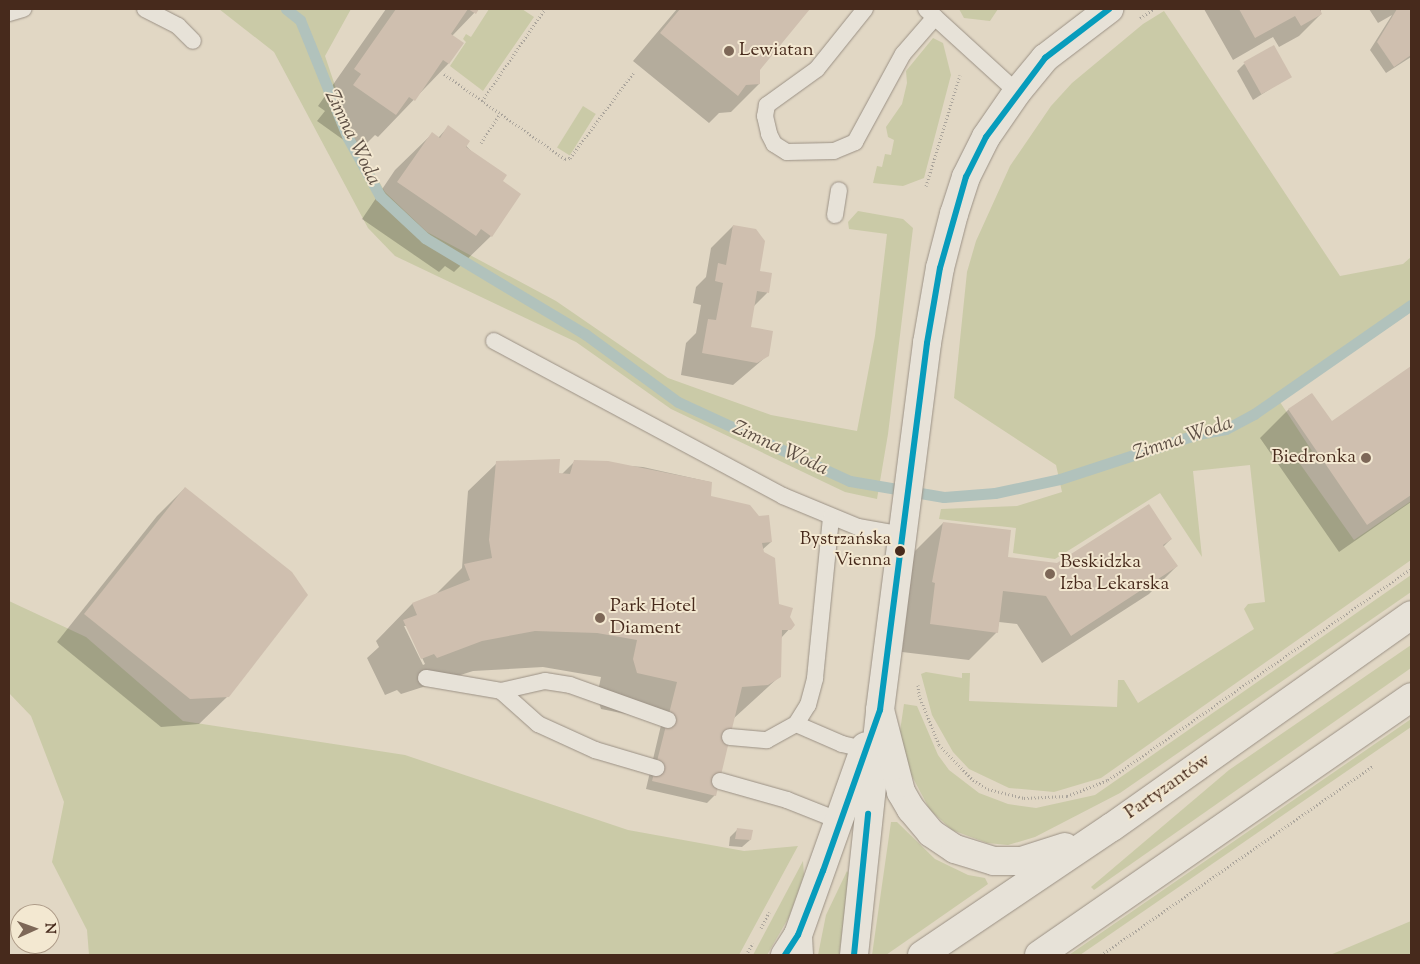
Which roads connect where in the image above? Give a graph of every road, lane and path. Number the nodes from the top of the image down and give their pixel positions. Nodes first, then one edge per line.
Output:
1 (23, 9) edge
2 (145, 9) edge
3 (543, 9) edge
4 (865, 9) edge
5 (1109, 9) edge
6 (1154, 9) edge
7 (9, 13) edge
8 (931, 13) edge
9 (1132, 25) dead end
10 (193, 41) dead end
11 (634, 72) dead end
12 (444, 74) dead end
13 (1017, 92) junction
14 (482, 101) junction
15 (500, 114) junction
16 (481, 143) dead end
17 (839, 190) dead end
18 (836, 215) dead end
19 (494, 342) dead end
20 (831, 517) junction
21 (904, 535) junction
22 (1411, 569) edge
23 (1411, 615) edge
24 (426, 678) dead end
25 (918, 678) dead end
26 (501, 691) junction
27 (1411, 697) edge
28 (880, 710) junction
29 (668, 720) dead end
30 (796, 724) junction
31 (730, 737) dead end
32 (864, 749) junction
33 (1379, 762) dead end
34 (656, 768) dead end
35 (720, 781) dead end
36 (840, 821) junction
37 (1112, 826) junction
38 (794, 949) edge
39 (854, 955) edge
40 (922, 955) edge
41 (1038, 955) edge
42 (1101, 955) edge

1 - 7 lane
2 - 10 lane
3 - 14 path
4 - 8 lane
5 - 13 main road
6 - 9 path
8 - 13 lane
11 - 15 path
12 - 14 path
13 - 21 main road
14 - 15 path
15 - 16 path
17 - 18 lane
19 - 20 lane
20 - 21 lane
20 - 30 lane
21 - 28 main road
22 - 25 path
23 - 37 main road, Partyzantów
24 - 26 lane
26 - 29 lane
26 - 34 lane
27 - 41 main road
28 - 32 main road
28 - 37 main road
28 - 39 main road
30 - 31 lane
30 - 32 lane
32 - 36 main road
33 - 42 path
35 - 36 lane
36 - 38 main road
37 - 40 main road, Partyzantów

